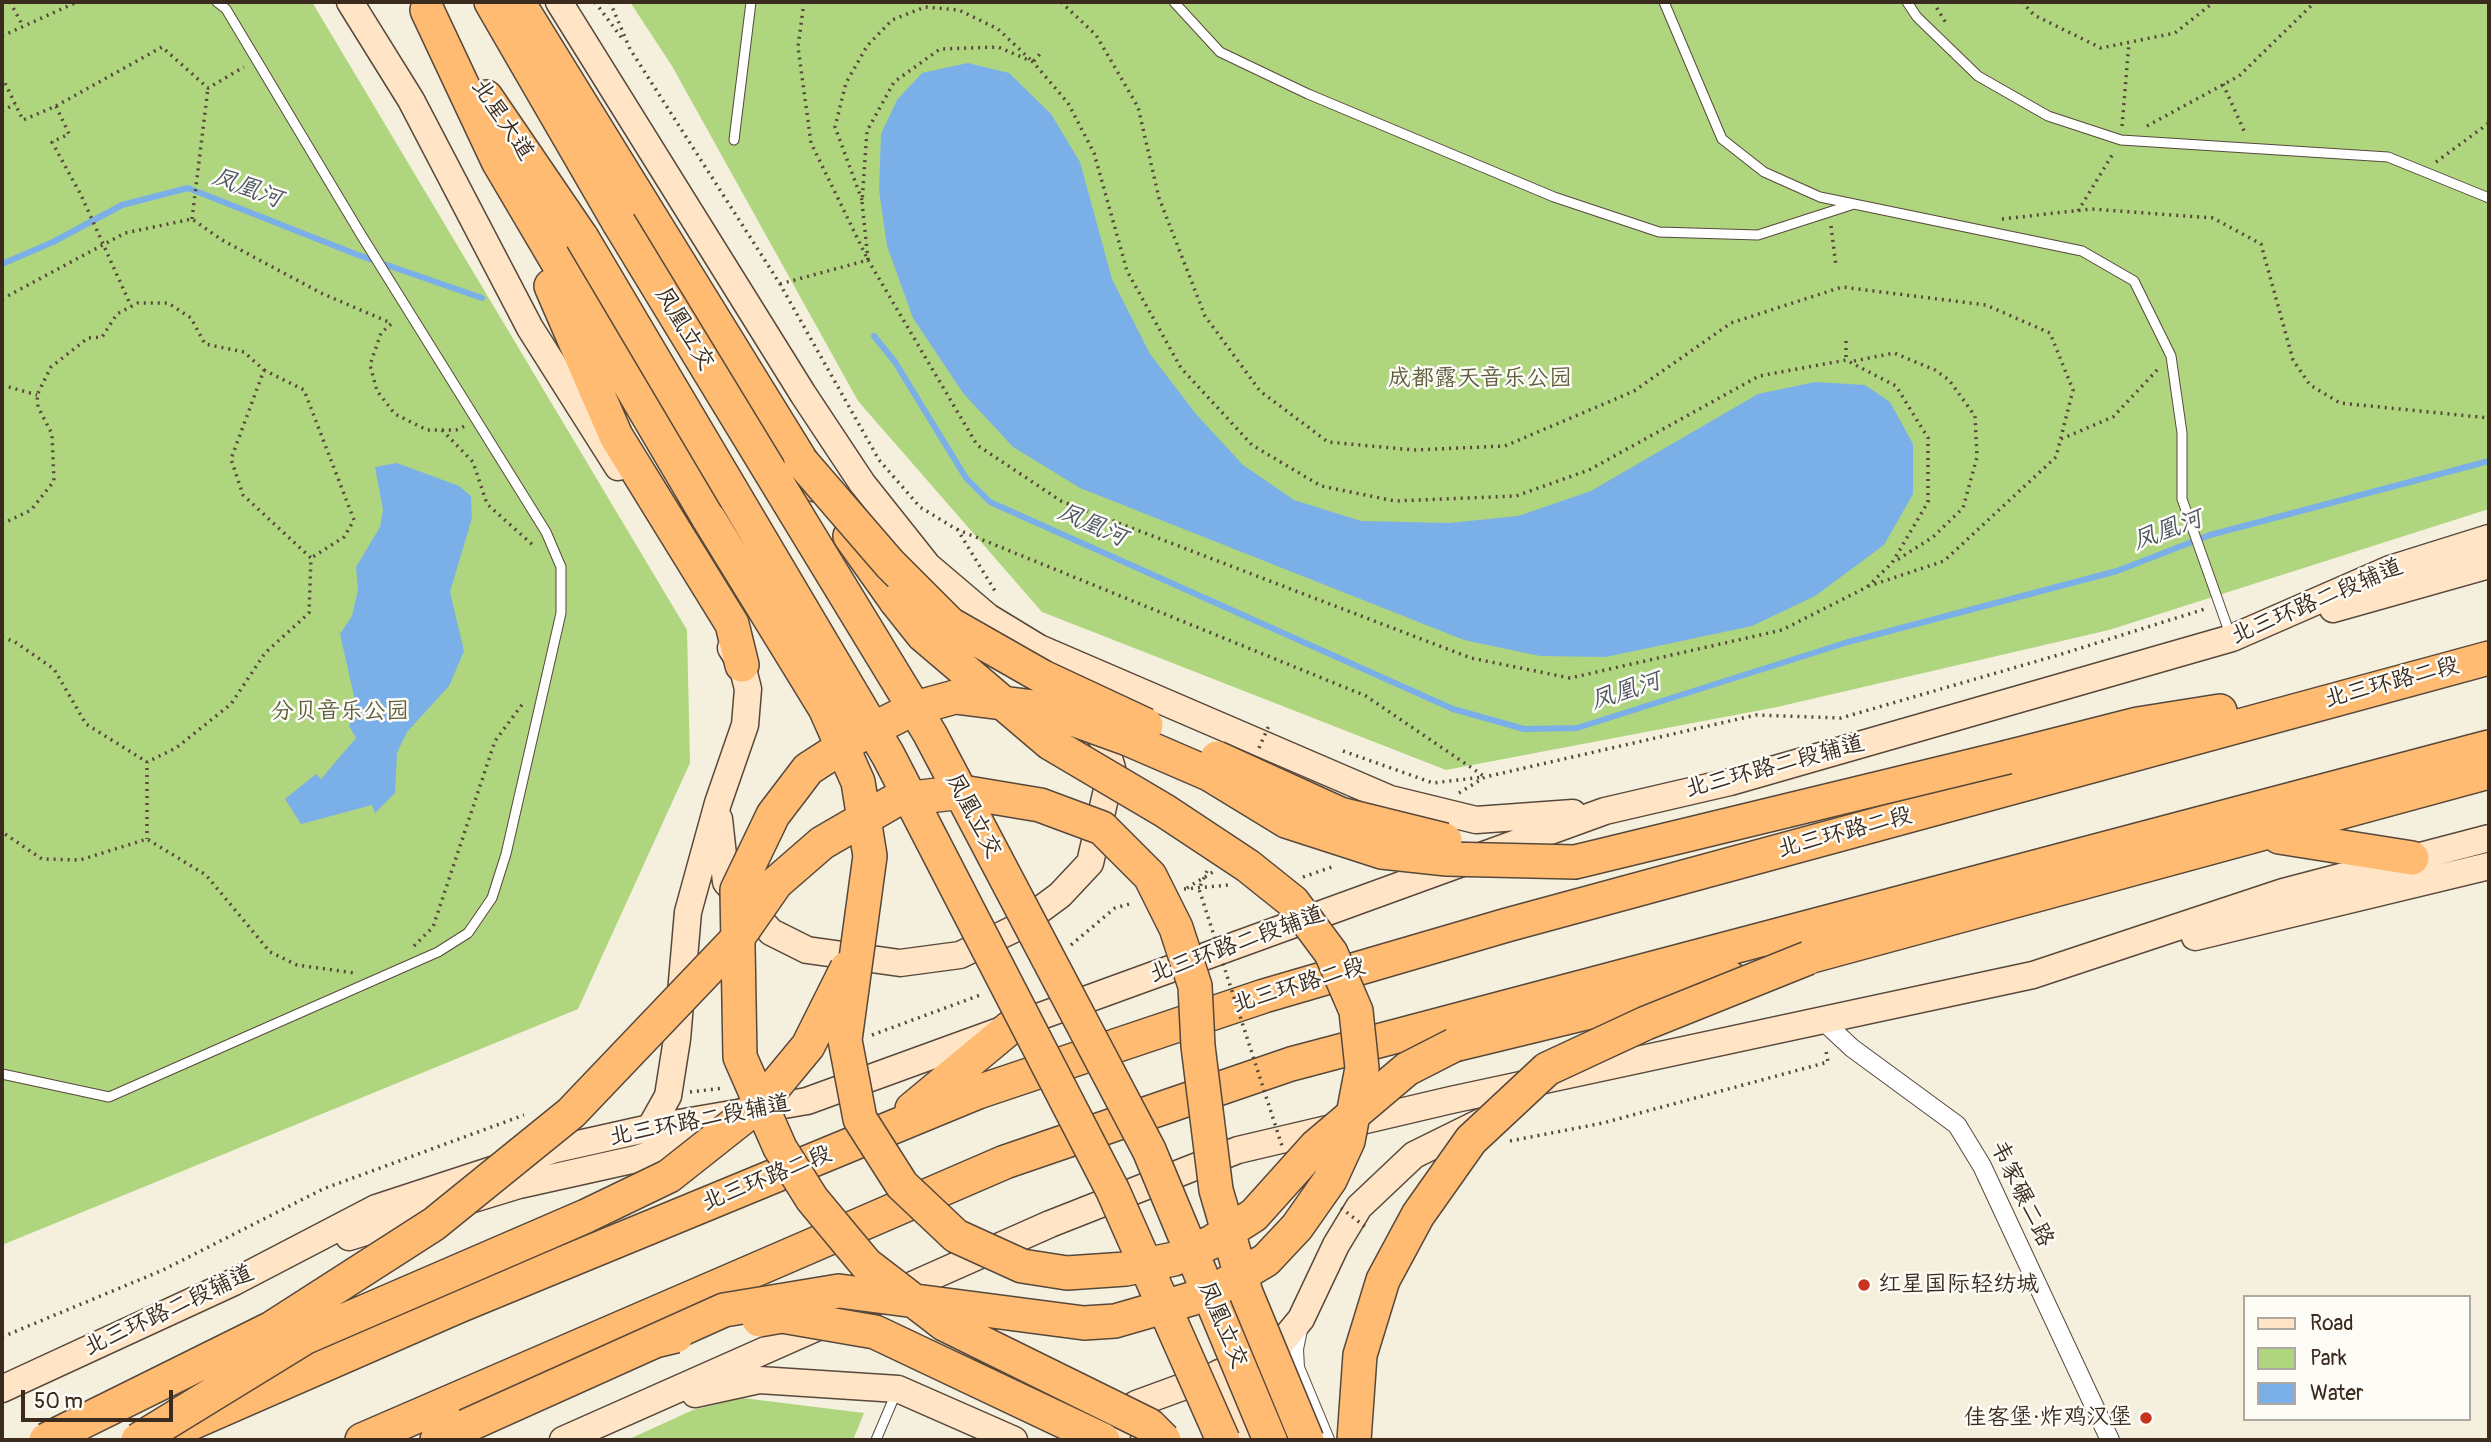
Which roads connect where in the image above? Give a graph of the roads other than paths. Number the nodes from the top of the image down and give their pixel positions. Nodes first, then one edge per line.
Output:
1 (217, 2) edge
2 (351, 2) edge
3 (491, 2) edge
4 (518, 2) edge
5 (559, 2) edge
6 (751, 2) edge
7 (1174, 2) edge
8 (1664, 2) edge
9 (1907, 2) edge
10 (424, 6) edge
11 (734, 140) dead end
12 (498, 161) junction
13 (2489, 198) edge
14 (1853, 204) junction
15 (631, 212) junction
16 (582, 238) joint
17 (801, 461) junction
18 (2489, 538) edge
19 (2489, 565) edge
20 (2237, 637) junction
21 (2489, 645) edge
22 (1039, 648) junction
23 (2489, 658) edge
24 (742, 665) junction
25 (2394, 682) junction
26 (2489, 747) edge
27 (2489, 772) edge
28 (718, 803) junction
29 (1605, 811) junction
30 (2266, 835) junction
31 (2489, 838) edge
32 (2412, 858) junction
33 (1575, 862) junction
34 (2489, 866) edge
35 (861, 937) junction
36 (737, 939) junction
37 (1808, 958) junction
38 (2033, 975) junction
39 (1823, 1021) junction
40 (1012, 1026) junction
41 (2, 1074) edge
42 (1575, 1076) junction
43 (807, 1101) junction
44 (650, 1128) junction
45 (888, 1129) junction
46 (234, 1282) junction
47 (1301, 1319) junction
48 (655, 1341) junction
49 (1219, 1373) junction
50 (2, 1389) edge
51 (898, 1389) junction
52 (645, 1404) junction
53 (46, 1440) edge
54 (138, 1440) edge
55 (152, 1440) edge
56 (362, 1440) edge
57 (437, 1440) edge
58 (562, 1440) edge
59 (876, 1440) edge
60 (1014, 1440) edge
61 (1103, 1440) edge
62 (1114, 1440) edge
63 (1164, 1440) edge
64 (1223, 1440) edge
65 (1249, 1440) edge
66 (1270, 1440) edge
67 (1307, 1440) edge
68 (1325, 1440) edge
69 (1354, 1440) edge
70 (2110, 1440) edge

1 - 41 lane
2 - 24 main road
3 - 15 highway, 北星大道
4 - 15 highway
5 - 22 main road
6 - 11 lane
7 - 14 lane
8 - 14 lane
9 - 13 lane
10 - 12 highway
10 - 16 highway, 北星大道
12 - 24 highway
12 - 35 highway, bridge
14 - 20 lane
15 - 17 highway
15 - 66 highway, 凤凰立交, bridge
16 - 64 highway, 凤凰立交, bridge
17 - 33 highway, bridge
17 - 48 highway, bridge
18 - 20 main road, 北三环路二段辅道
19 - 20 main road
20 - 29 main road, 北三环路二段辅道
21 - 25 highway
22 - 28 main road
22 - 29 main road
23 - 25 highway, 北三环路二段
24 - 28 main road
25 - 33 highway, bridge
25 - 45 highway, 北三环路二段
26 - 56 highway
27 - 30 highway
28 - 44 main road
29 - 40 main road, 北三环路二段辅道
30 - 32 highway
30 - 37 highway
31 - 32 main road
32 - 38 main road
33 - 36 highway, bridge
34 - 38 main road
35 - 37 highway, bridge
35 - 54 highway, bridge
36 - 53 highway, bridge
36 - 63 highway, bridge
36 - 67 highway, bridge
37 - 69 highway, bridge
38 - 39 main road
39 - 42 main road
39 - 70 street, 韦家碾二路
40 - 43 main road, 北三环路二段辅道
40 - 45 highway
42 - 47 main road
42 - 52 main road
43 - 44 main road, 北三环路二段辅道
43 - 46 main road
44 - 46 main road, 北三环路二段辅道
45 - 55 highway, 北三环路二段
46 - 50 main road, 北三环路二段辅道
47 - 49 main road
47 - 68 street
48 - 57 highway, bridge
48 - 61 highway, bridge
49 - 62 main road
49 - 65 main road
51 - 52 main road
51 - 59 lane
51 - 60 main road
52 - 58 main road

